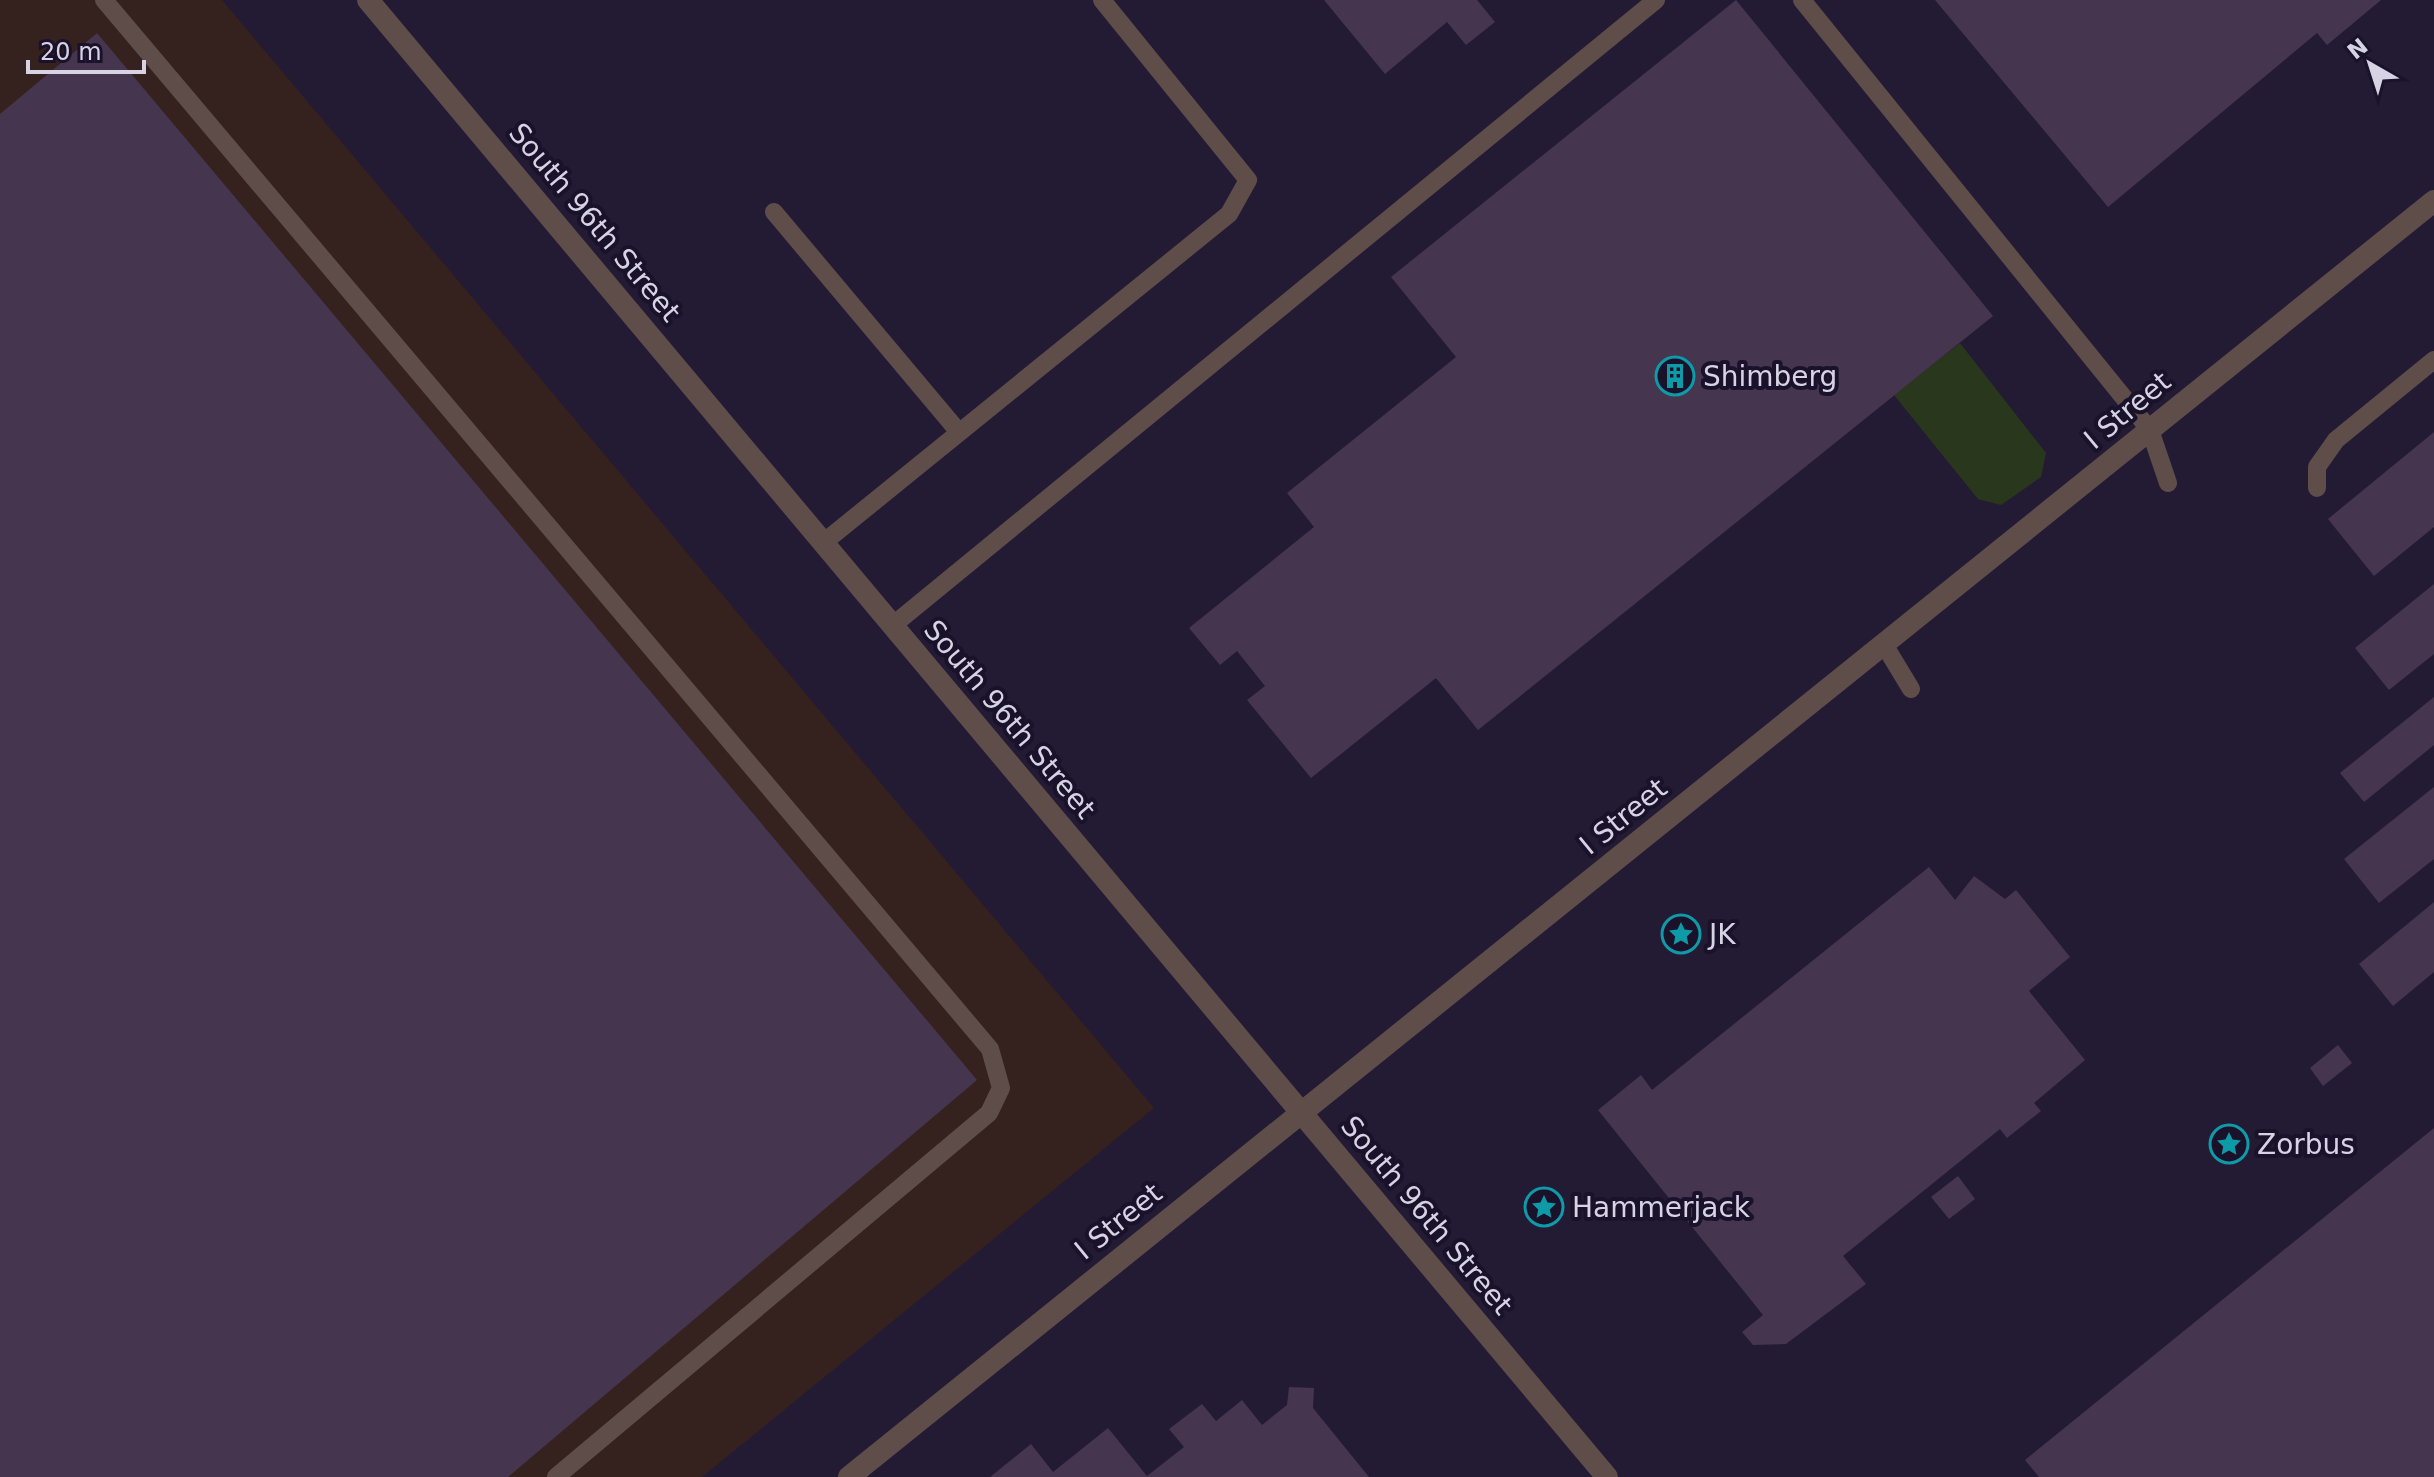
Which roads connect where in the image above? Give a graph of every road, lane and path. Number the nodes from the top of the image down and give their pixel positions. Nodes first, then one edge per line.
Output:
1 (104, 0) edge
2 (368, 0) edge
3 (1102, 0) edge
4 (1656, 0) edge
5 (1802, 0) edge
6 (2434, 201) edge
7 (774, 212) dead end
8 (2434, 360) edge
9 (2150, 430) junction
10 (958, 431) junction
11 (2168, 483) dead end
12 (2317, 488) dead end
13 (823, 543) junction
14 (892, 626) junction
15 (1885, 646) junction
16 (1911, 689) dead end
17 (1301, 1112) junction
18 (556, 1477) edge
19 (849, 1477) edge
20 (1607, 1477) edge

1 - 18 lane
2 - 13 street, South 96th Street
3 - 10 lane
4 - 14 lane
5 - 9 lane
6 - 9 street, I Street
7 - 10 lane
8 - 12 lane
9 - 11 lane
9 - 15 street, I Street
10 - 13 lane
13 - 14 street, South 96th Street
14 - 17 street, South 96th Street
15 - 16 lane
15 - 17 street, I Street
17 - 19 street, I Street
17 - 20 street, South 96th Street

